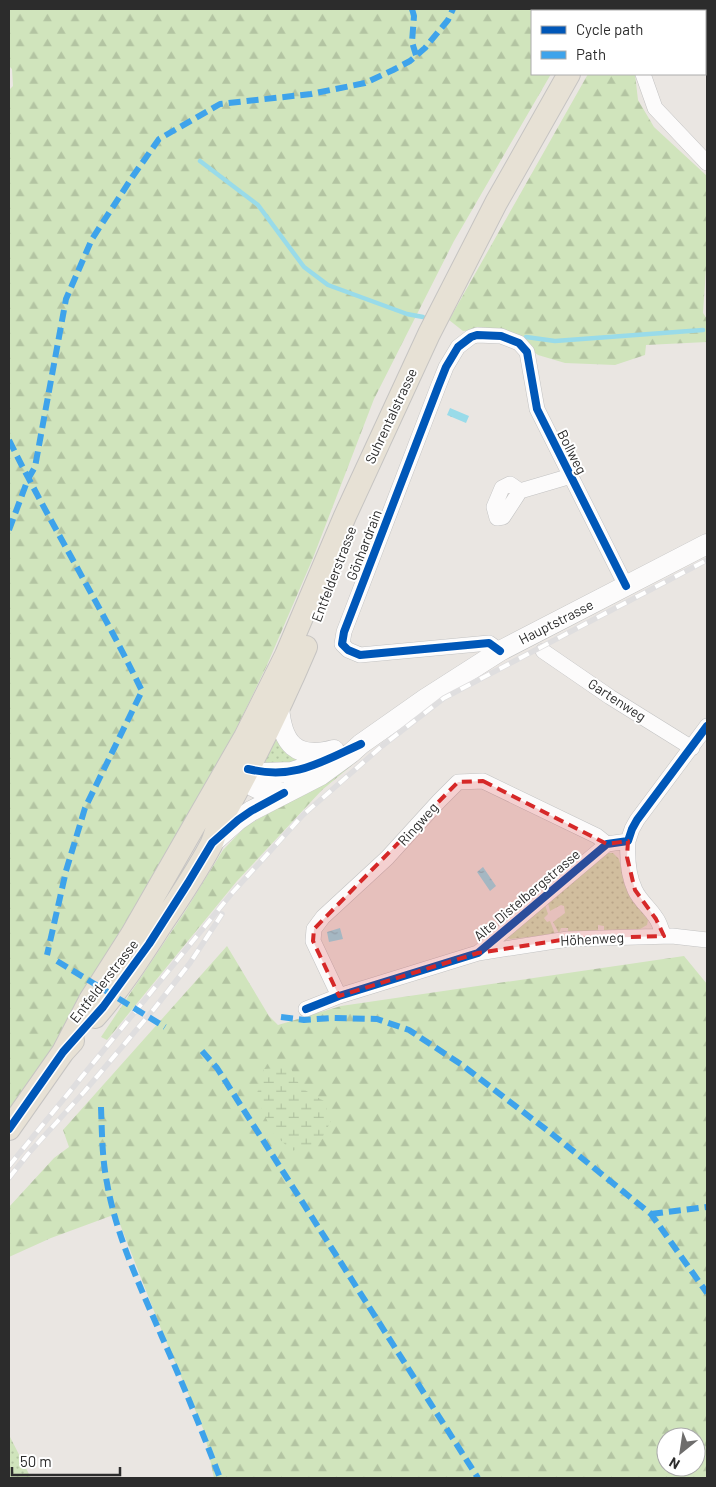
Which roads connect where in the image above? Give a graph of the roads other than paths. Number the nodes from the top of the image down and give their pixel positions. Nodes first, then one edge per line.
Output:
1 (568, 75) edge
2 (643, 75) edge
3 (707, 163) edge
4 (501, 336) joint
5 (376, 448) junction
6 (571, 476) junction
7 (520, 491) dead end
8 (707, 544) edge
9 (626, 586) junction
10 (500, 651) junction
11 (542, 651) dead end
12 (279, 707) junction
13 (707, 726) edge
14 (361, 744) junction
15 (692, 748) junction
16 (240, 771) junction
17 (284, 793) junction
18 (628, 841) junction
19 (212, 843) junction
20 (608, 844) junction
21 (664, 936) junction
22 (707, 940) edge
23 (478, 953) junction
24 (339, 996) junction
25 (306, 1009) dead end
26 (63, 1052) junction
27 (9, 1129) edge

1 - 5 main road, Suhrentalstrasse
2 - 3 street
4 - 6 street, Bollweg
4 - 10 street, Gönhardrain
5 - 12 main road, Entfelderstrasse
5 - 16 main road, Suhrentalstrasse
6 - 7 street, Bollweg
6 - 9 street, Bollweg
8 - 9 main road, Hauptstrasse
9 - 10 main road, Hauptstrasse
10 - 14 main road, Hauptstrasse
11 - 15 street, Gartenweg
12 - 14 main road
12 - 16 main road, Entfelderstrasse
13 - 15 street
14 - 16 main road
14 - 17 main road
15 - 18 street
16 - 17 main road
16 - 19 main road, Entfelderstrasse
16 - 26 main road, Entfelderstrasse
17 - 19 main road
18 - 20 street
18 - 21 street
19 - 26 main road, Entfelderstrasse
20 - 23 street, Alte Distelbergstrasse
20 - 24 street, Ringweg
21 - 22 street, Höhenweg
21 - 23 street, Höhenweg
23 - 24 street, Alte Distelbergstrasse
24 - 25 street, Alte Distelbergstrasse
26 - 27 main road, Entfelderstrasse

